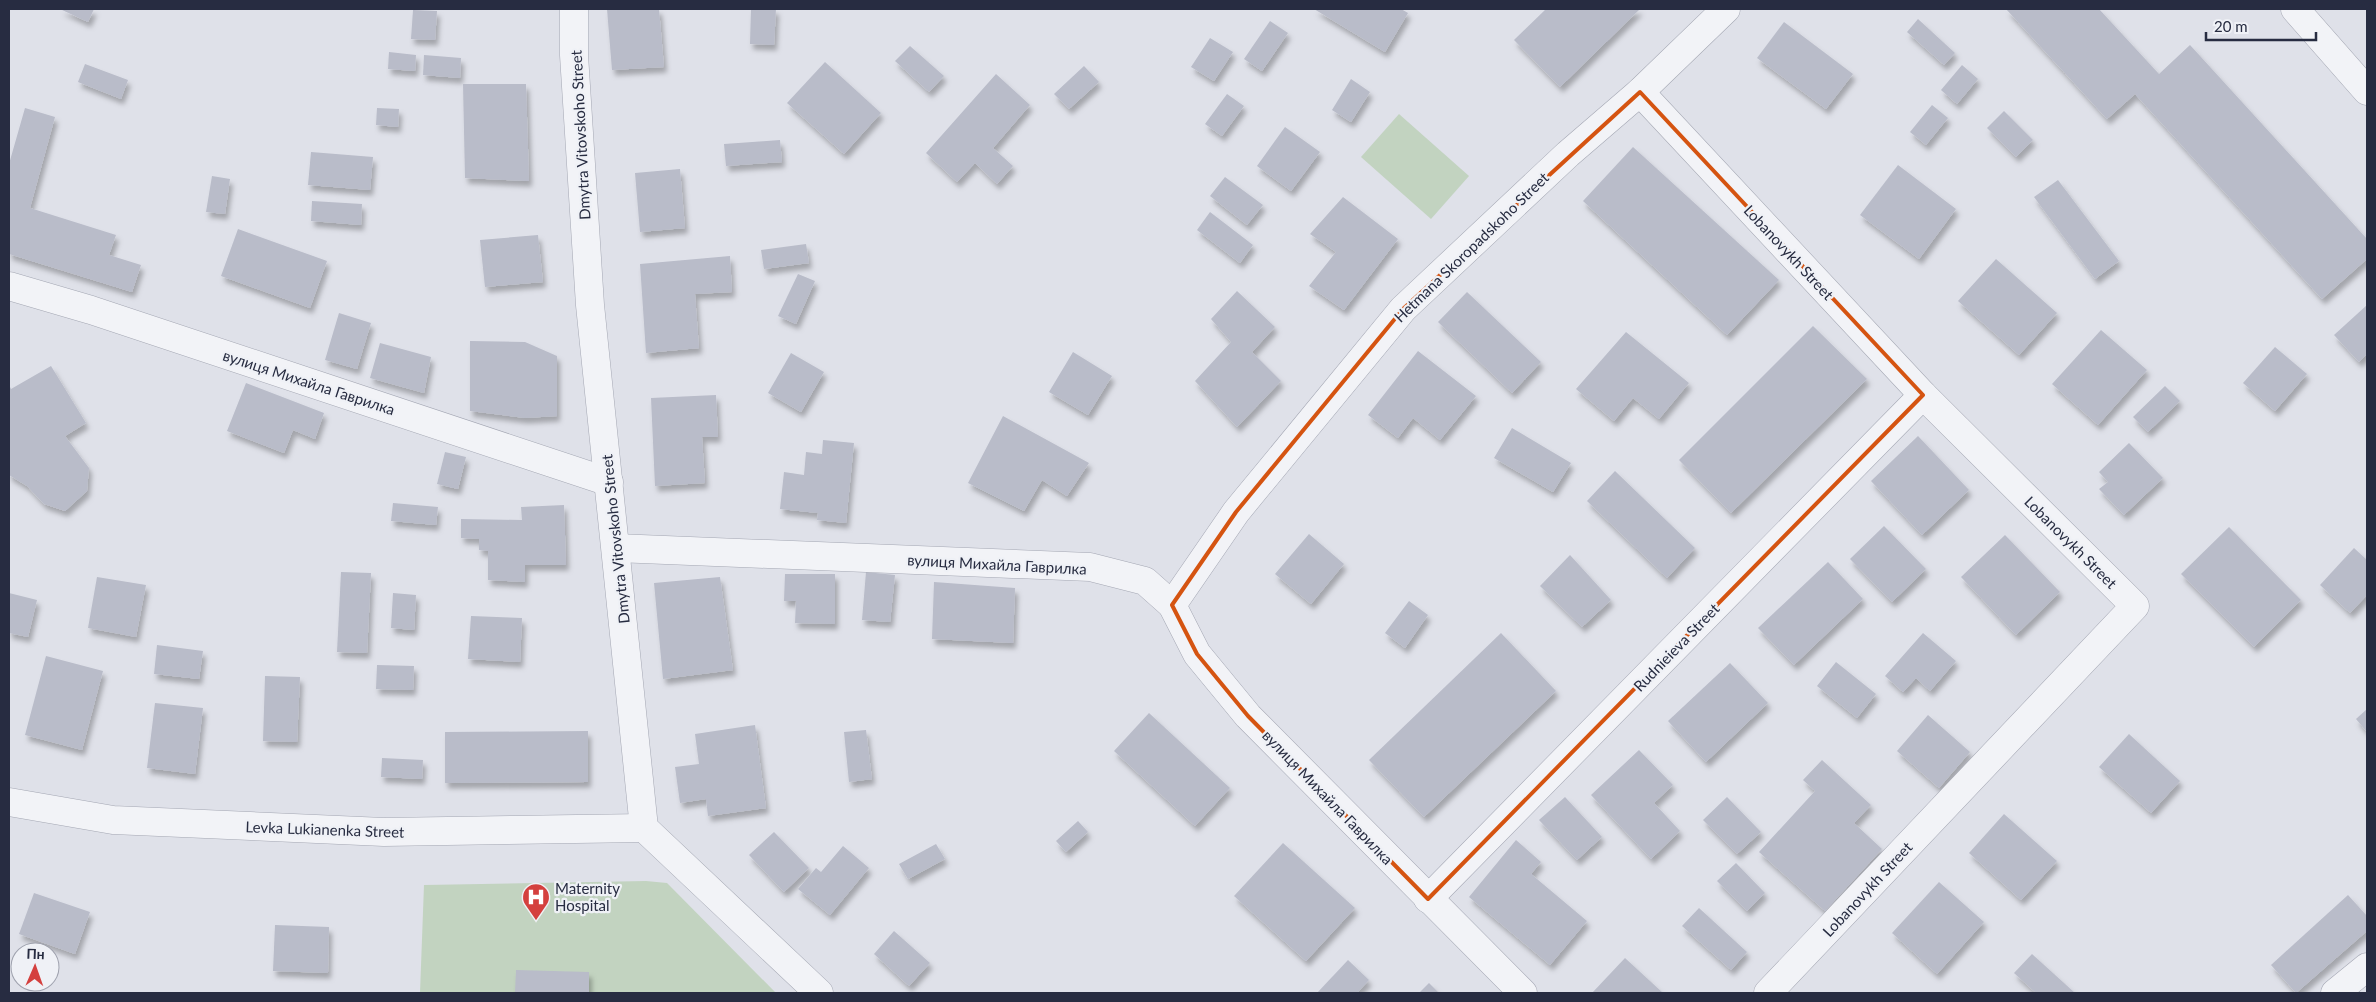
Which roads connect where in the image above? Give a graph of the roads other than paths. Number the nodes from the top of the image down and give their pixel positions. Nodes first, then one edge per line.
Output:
1 (574, 9) edge
2 (1726, 9) edge
3 (2295, 9) edge
4 (2367, 91) edge
5 (1640, 92) junction
6 (9, 286) edge
7 (1923, 395) junction
8 (608, 482) junction
9 (616, 548) junction
10 (1172, 605) junction
11 (9, 802) edge
12 (644, 828) junction
13 (1428, 900) junction
14 (2367, 966) edge
15 (818, 993) edge
16 (1524, 993) edge
17 (1768, 993) edge
18 (2335, 993) edge

1 - 8 street, Dmytra Vitovskoho Street
2 - 5 street, Hetmana Skoropadskoho Street
3 - 4 street
5 - 7 street, Lobanovykh Street
5 - 10 street, Hetmana Skoropadskoho Street
6 - 8 street, вулиця Михайла Гаврилка
7 - 13 street, Rudnieieva Street
7 - 17 street, Lobanovykh Street
8 - 9 street, Dmytra Vitovskoho Street
9 - 10 street, вулиця Михайла Гаврилка
9 - 12 street, Dmytra Vitovskoho Street
10 - 13 street, вулиця Михайла Гаврилка
11 - 12 street, Levka Lukianenka Street
12 - 15 street
13 - 16 street, вулиця Михайла Гаврилка
14 - 18 street

